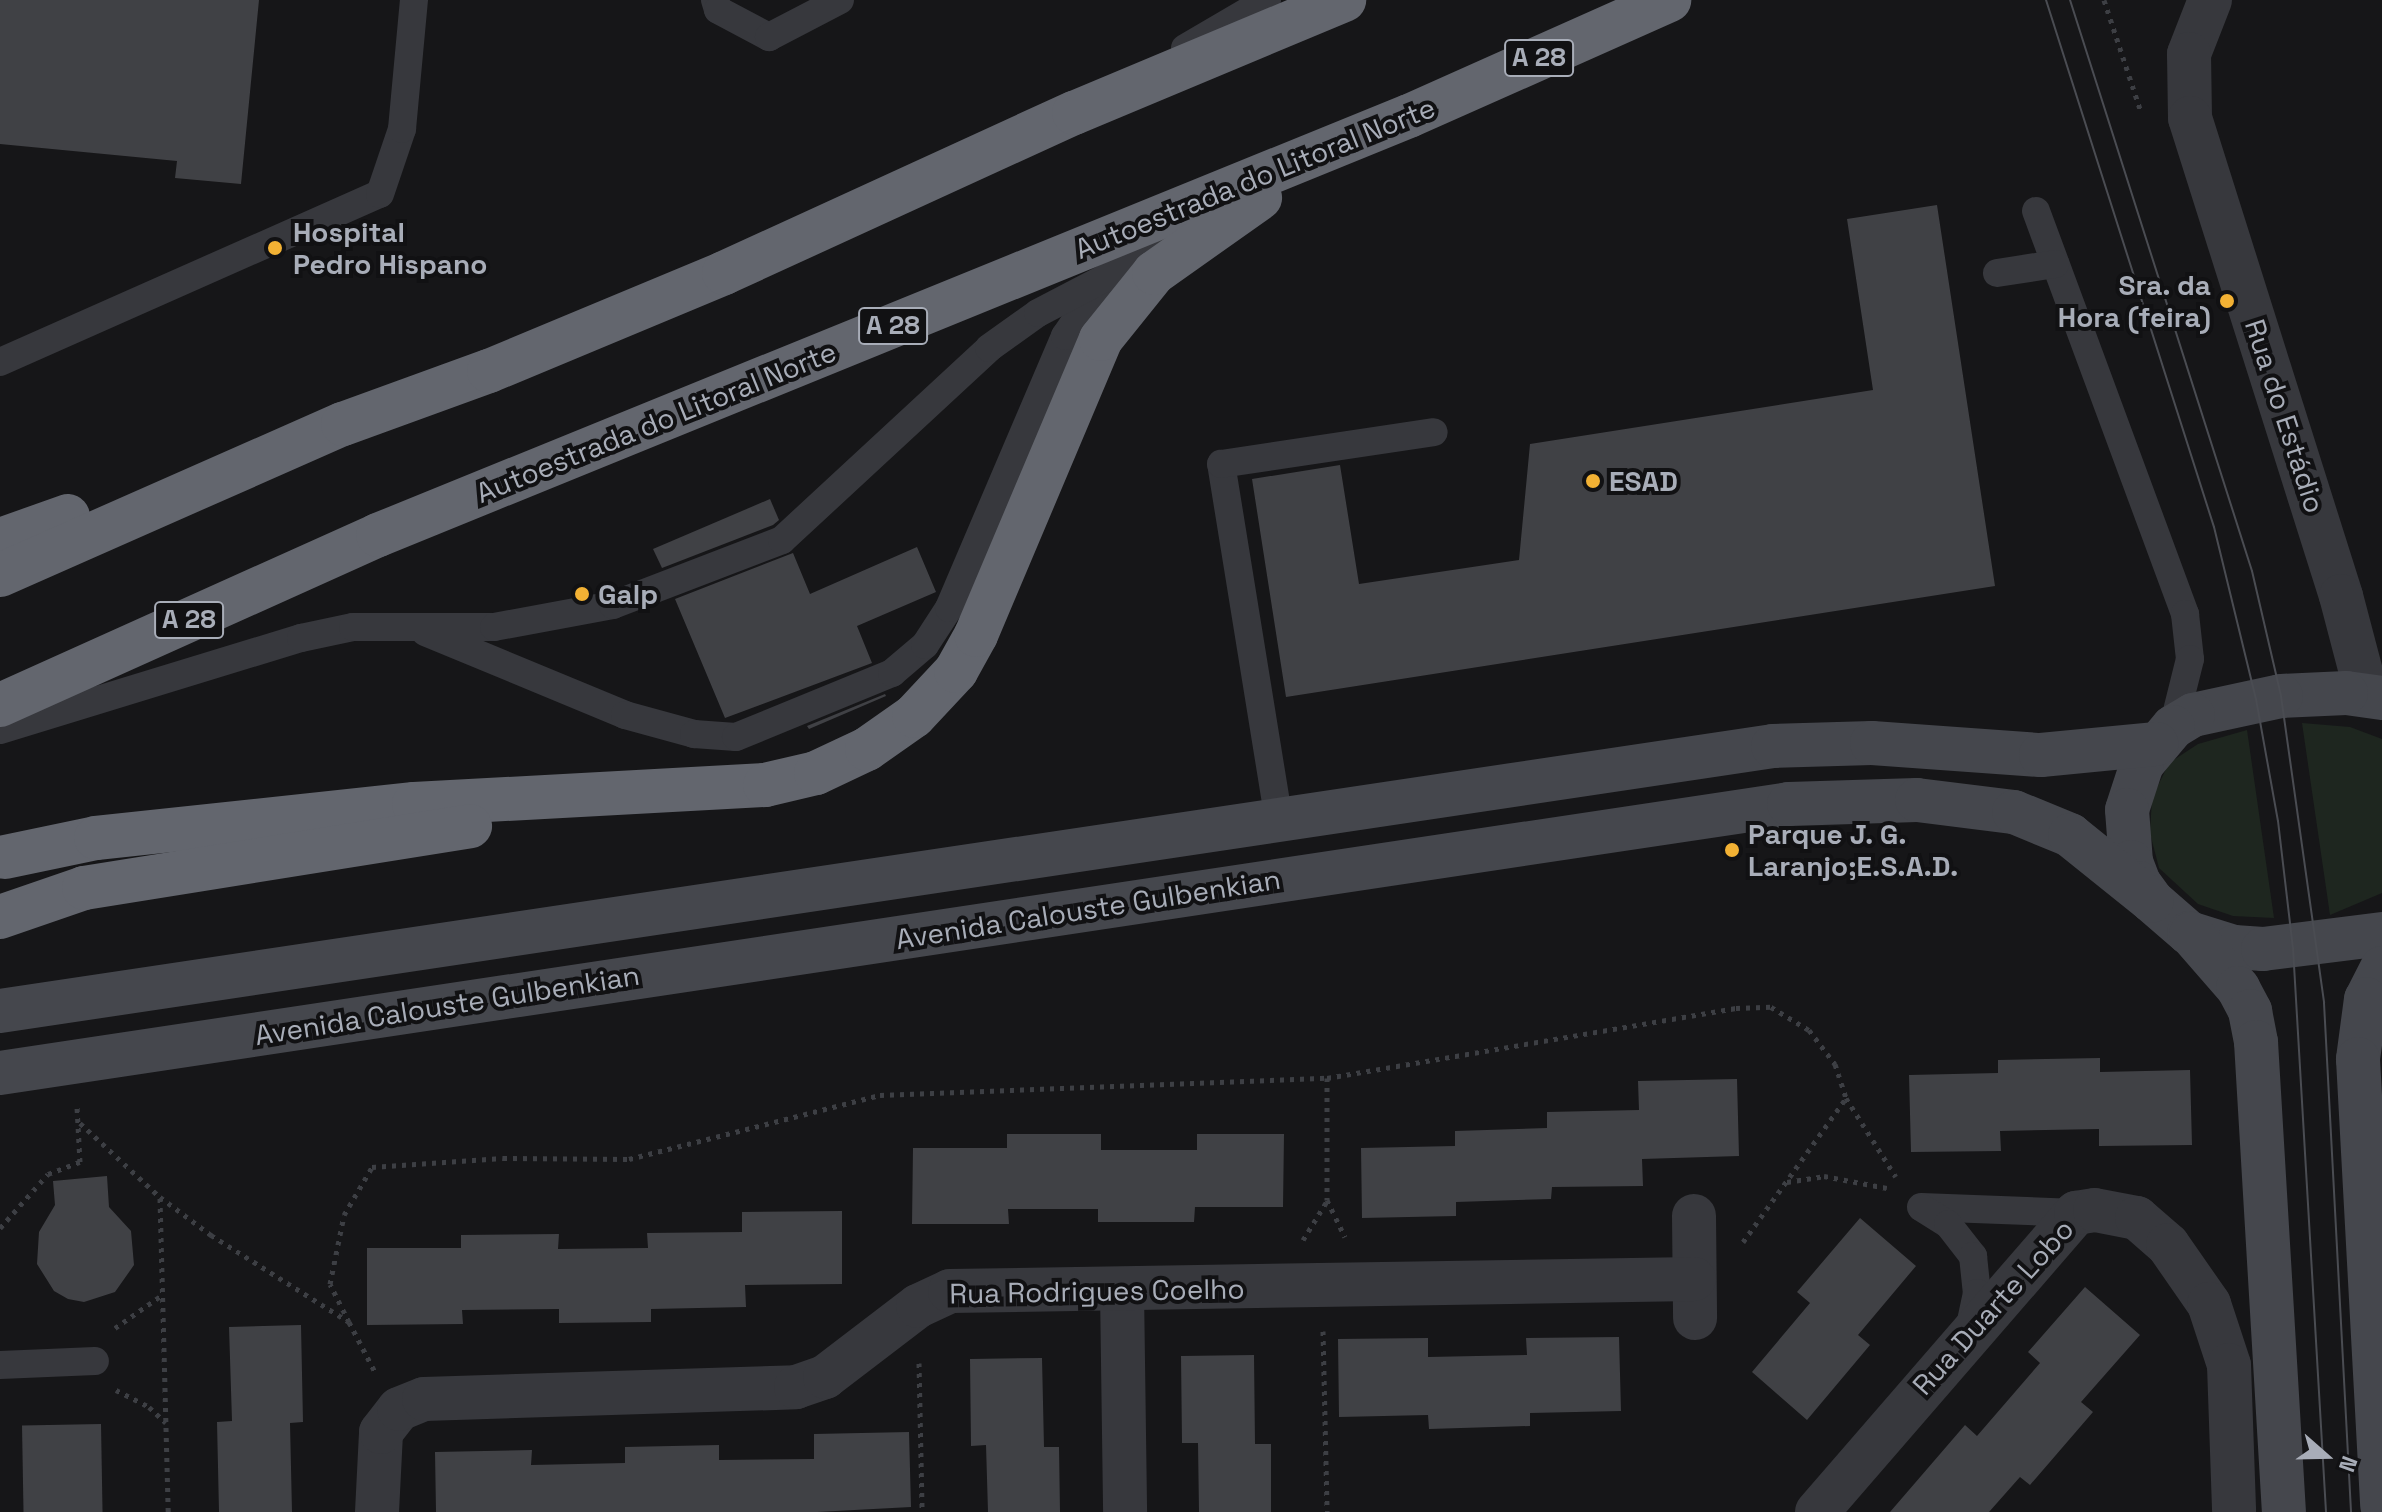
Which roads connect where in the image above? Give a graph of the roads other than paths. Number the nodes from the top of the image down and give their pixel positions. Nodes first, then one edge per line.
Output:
1 (414, 0) edge
2 (715, 0) edge
3 (1267, 0) edge
4 (1344, 0) edge
5 (1669, 0) edge
6 (2210, 0) edge
7 (835, 1) edge
8 (1074, 113) junction
9 (1409, 116) junction
10 (2036, 211) dead end
11 (1231, 214) junction
12 (2055, 264) junction
13 (1997, 273) dead end
14 (1106, 276) junction
15 (0, 362) edge
16 (343, 424) junction
17 (1434, 432) dead end
18 (0, 540) edge
19 (0, 575) edge
20 (409, 625) junction
21 (2374, 696) edge
22 (0, 705) edge
23 (0, 730) edge
24 (2164, 736) junction
25 (630, 795) junction
26 (1279, 821) junction
27 (5, 857) dead end
28 (2152, 901) junction
29 (0, 917) edge
30 (2189, 933) junction
31 (2382, 934) edge
32 (2382, 968) edge
33 (0, 1011) edge
34 (0, 1073) edge
35 (2076, 1213) junction
36 (1694, 1216) dead end
37 (1122, 1290) junction
38 (1969, 1330) junction
39 (95, 1361) road end
40 (0, 1365) edge
41 (2382, 1505) edge
42 (2234, 1511) edge
43 (377, 1512) edge
44 (1125, 1512) edge
45 (1817, 1512) edge
46 (2284, 1512) edge

1 - 15 lane
2 - 7 lane
3 - 8 lane
4 - 8 highway
5 - 9 highway, Autoestrada do Litoral Norte / A 28
6 - 21 street, Rua do Estádio
8 - 16 highway
9 - 11 highway
9 - 22 highway, Autoestrada do Litoral Norte / A 28
10 - 12 lane
11 - 14 lane
11 - 25 highway
12 - 13 lane
12 - 24 lane
14 - 20 lane
14 - 20 lane
16 - 18 highway
16 - 19 highway
17 - 26 lane
20 - 23 lane
21 - 24 main road, Avenida Calouste Gulbenkian
24 - 26 main road, Avenida Calouste Gulbenkian
24 - 28 main road
25 - 27 highway
25 - 29 highway
26 - 33 main road, Avenida Calouste Gulbenkian
28 - 30 main road, Avenida Calouste Gulbenkian
28 - 34 main road, Avenida Calouste Gulbenkian
30 - 31 main road
30 - 46 main road
32 - 41 main road
35 - 38 street, Rua Duarte Lobo
35 - 38 lane
35 - 42 street, Rua Duarte Lobo
36 - 37 street, Rua Rodrigues Coelho
37 - 43 street, Rua Rodrigues Coelho
37 - 44 street
38 - 45 street, Rua Duarte Lobo
39 - 40 lane

